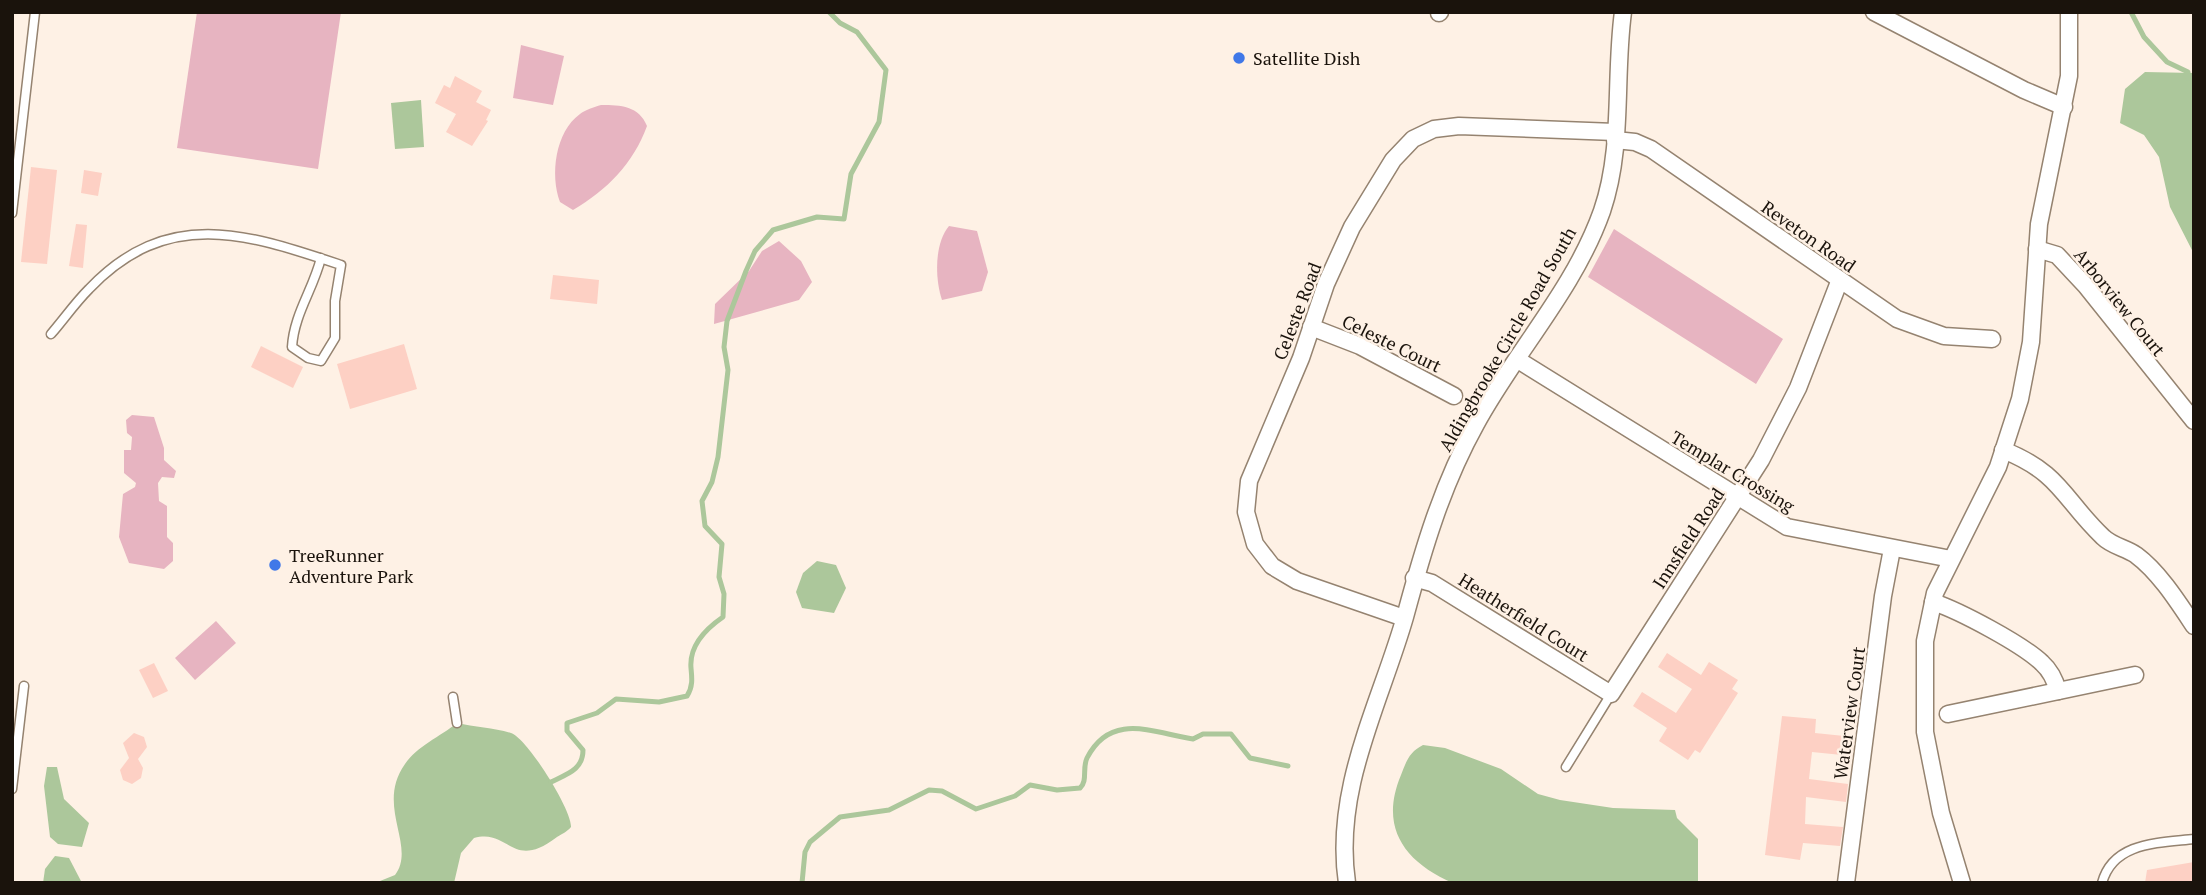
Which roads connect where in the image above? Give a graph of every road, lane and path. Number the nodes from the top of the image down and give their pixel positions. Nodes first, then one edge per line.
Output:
1 (35, 12) edge
2 (1623, 12) edge
3 (1874, 12) edge
4 (2068, 12) edge
5 (2064, 107) junction
6 (1615, 136) junction
7 (12, 213) edge
8 (2037, 249) junction
9 (321, 258) junction
10 (1839, 282) junction
11 (1311, 327) junction
12 (51, 334) dead end
13 (1992, 339) dead end
14 (1518, 359) junction
15 (1454, 396) dead end
16 (2194, 421) edge
17 (2003, 450) junction
18 (1736, 499) junction
19 (1892, 549) junction
20 (1951, 559) junction
21 (1414, 578) junction
22 (1933, 602) junction
23 (1405, 618) junction
24 (2194, 626) edge
25 (2135, 674) dead end
26 (24, 686) dead end
27 (2058, 691) junction
28 (1611, 694) junction
29 (453, 697) dead end
30 (1948, 714) dead end
31 (457, 723) dead end
32 (15, 731) edge
33 (1566, 767) dead end
34 (12, 789) edge
35 (2194, 839) edge
36 (1347, 883) edge
37 (1846, 883) edge
38 (1962, 883) edge
39 (2102, 883) edge

1 - 7 lane
2 - 6 street, Aldingbrooke Circle Road South
3 - 5 street
4 - 5 street
5 - 8 street
6 - 10 street, Reveton Road
6 - 11 street, Celeste Road
6 - 14 street, Aldingbrooke Circle Road South
8 - 16 street, Arborview Court
8 - 17 street
9 - 9 lane
9 - 12 lane
10 - 13 street, Reveton Road
10 - 18 street, Innsfield Road
11 - 15 street, Celeste Court
11 - 23 street, Celeste Road
14 - 18 street, Templar Crossing
14 - 21 street, Aldingbrooke Circle Road South
17 - 20 street
17 - 24 street
18 - 19 street, Templar Crossing
18 - 28 street, Innsfield Road
19 - 20 street, Templar Crossing
19 - 37 street, Waterview Court
20 - 22 street
21 - 23 street, Aldingbrooke Circle Road South
21 - 28 street, Heatherfield Court
22 - 27 street
22 - 38 street
23 - 36 street, Aldingbrooke Circle Road South
25 - 27 street
26 - 32 lane
27 - 30 street
28 - 33 lane
29 - 31 lane
32 - 34 lane
35 - 39 lane

